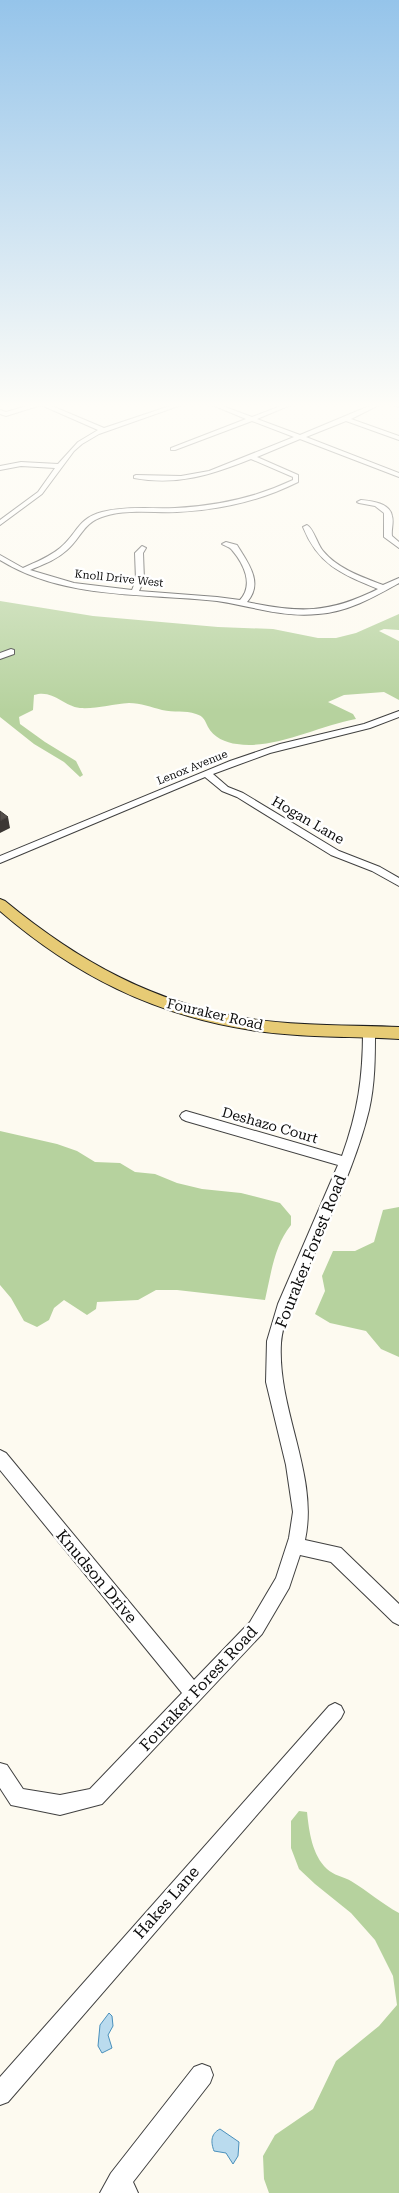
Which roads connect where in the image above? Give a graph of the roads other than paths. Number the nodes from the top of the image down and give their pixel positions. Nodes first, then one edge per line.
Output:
1 (19, 506) edge
2 (217, 506) edge
3 (380, 506) edge
4 (4, 517) edge
5 (0, 523) edge
6 (307, 527) dead end
7 (226, 544) dead end
8 (399, 546) edge
9 (142, 548) dead end
10 (0, 557) edge
11 (24, 570) junction
12 (399, 580) edge
13 (383, 588) junction
14 (135, 591) junction
15 (242, 602) junction
16 (10, 652) dead end
17 (0, 656) edge
18 (399, 714) edge
19 (207, 774) junction
20 (0, 860) edge
21 (399, 883) edge
22 (0, 904) edge
23 (369, 1031) junction
24 (399, 1033) edge
25 (186, 1116) dead end
26 (346, 1162) junction
27 (0, 1458) edge
28 (294, 1546) junction
29 (399, 1616) edge
30 (194, 1693) junction
31 (335, 1712) dead end
32 (0, 1772) edge
33 (202, 2075) dead end
34 (0, 2094) edge
35 (119, 2189) edge

1 - 4 street
2 - 11 street
3 - 8 street
4 - 5 street
6 - 13 street
7 - 15 street
9 - 14 street
10 - 11 street, Knoll Drive West
11 - 14 street, Knoll Drive West
12 - 13 street, Knoll Drive West
13 - 15 street, Knoll Drive West
14 - 15 street, Knoll Drive West
16 - 17 street
18 - 19 street, Lenox Avenue
19 - 20 street, Lenox Avenue
19 - 21 street, Hogan Lane
22 - 23 main road, Fouraker Road
23 - 24 main road, Fouraker Road
23 - 26 street, Fouraker Forest Road
25 - 26 street, Deshazo Court
26 - 28 street, Fouraker Forest Road
27 - 30 street, Knudson Drive
28 - 29 street
28 - 30 street, Fouraker Forest Road
30 - 32 street, Fouraker Forest Road
31 - 34 street, Hakes Lane
33 - 35 street

